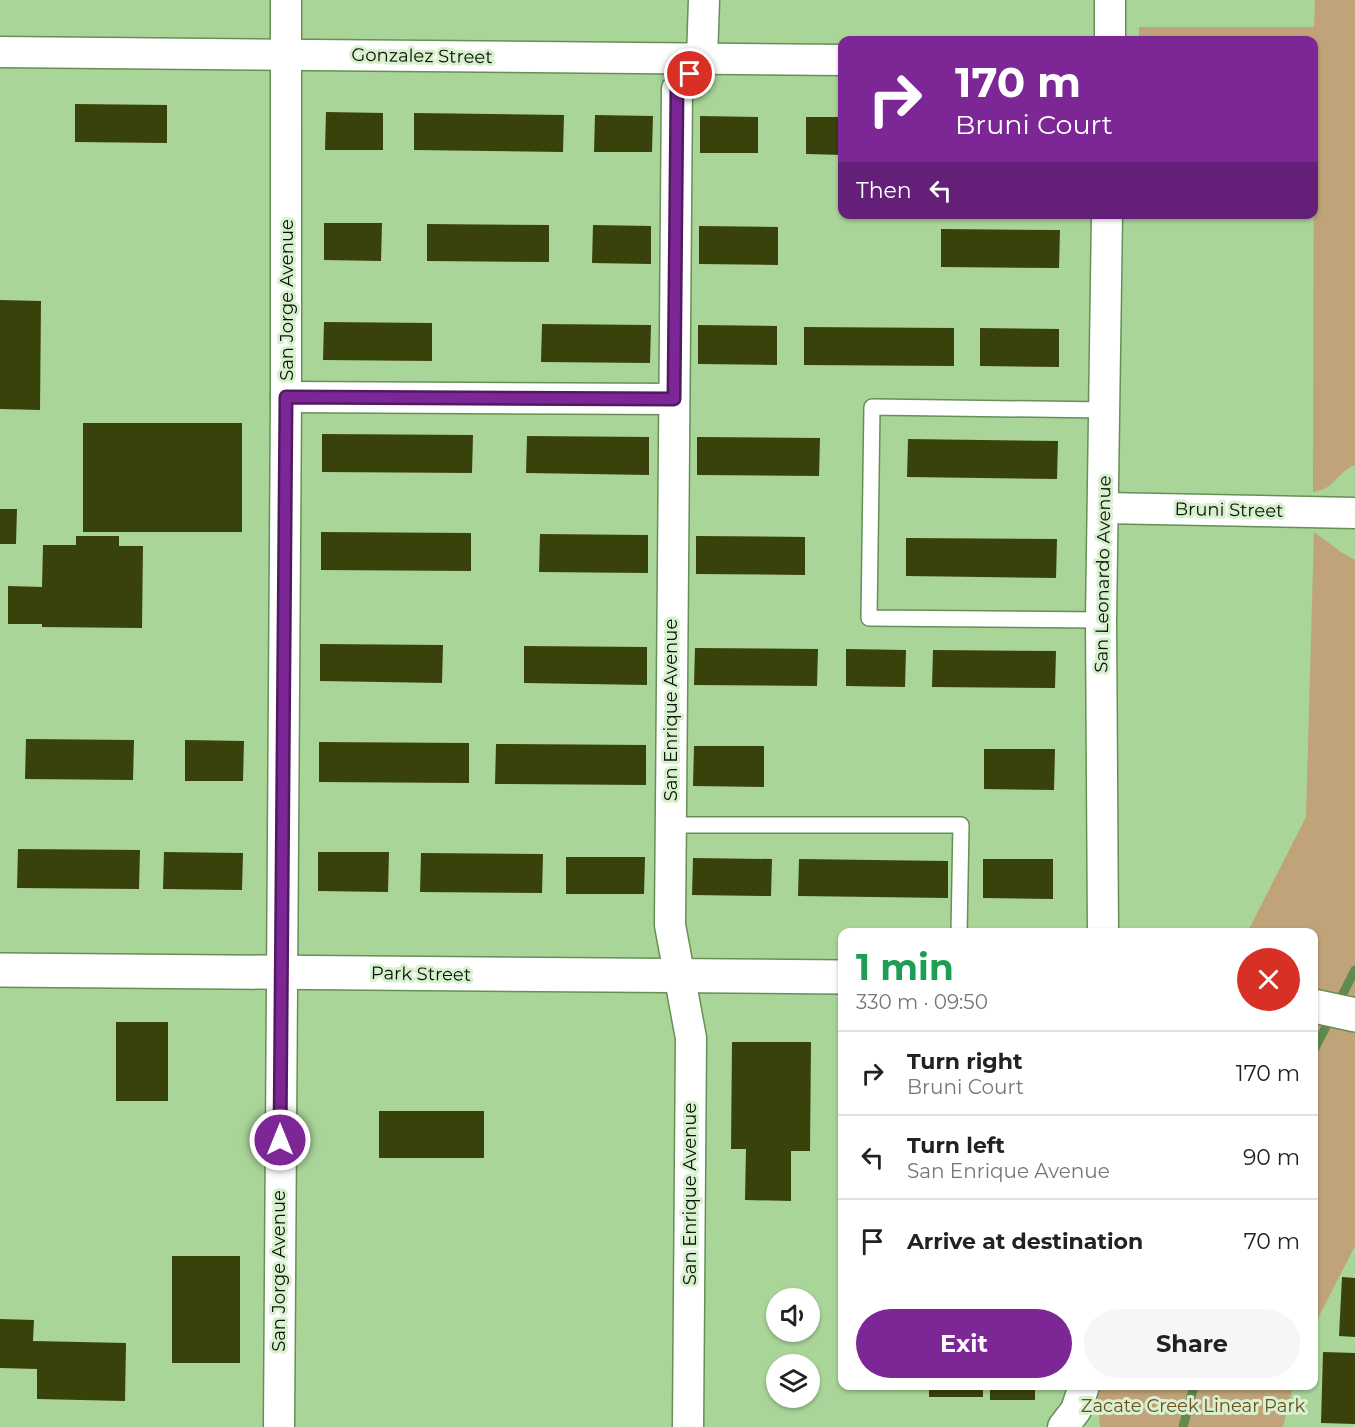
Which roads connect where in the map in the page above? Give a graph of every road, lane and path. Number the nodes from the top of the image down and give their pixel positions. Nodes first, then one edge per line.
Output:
1 (286, 0) edge
2 (704, 0) edge
3 (1110, 0) edge
4 (1110, 36) edge
5 (0, 52) edge
6 (286, 55) junction
7 (702, 59) junction
8 (838, 60) edge
9 (1107, 219) edge
10 (286, 397) junction
11 (674, 399) junction
12 (1105, 410) junction
13 (1103, 507) junction
14 (1355, 513) edge
15 (1101, 620) junction
16 (670, 825) junction
17 (959, 928) edge
18 (1103, 928) edge
19 (0, 970) edge
20 (281, 972) junction
21 (680, 977) junction
22 (838, 977) edge
23 (1083, 1390) edge
24 (279, 1427) edge
25 (688, 1427) edge
26 (1063, 1427) edge

1 - 6 street, San Jorge Avenue
2 - 7 street
3 - 4 street
5 - 6 street, Gonzalez Street
6 - 7 street, Gonzalez Street
6 - 10 street, San Jorge Avenue
7 - 8 street, Gonzalez Street
7 - 11 street, San Enrique Avenue
9 - 12 street, San Leonardo Avenue
10 - 11 street
10 - 20 street, San Jorge Avenue
11 - 16 street, San Enrique Avenue
12 - 13 street, San Leonardo Avenue
12 - 15 lane
13 - 14 street, Bruni Street
13 - 15 street, San Leonardo Avenue
15 - 18 street, San Leonardo Avenue
16 - 17 lane
16 - 21 street, San Enrique Avenue
19 - 20 main road, Park Street
20 - 21 main road, Park Street
20 - 24 street, San Jorge Avenue
21 - 22 main road, Park Street
21 - 25 street, San Enrique Avenue
23 - 26 street

